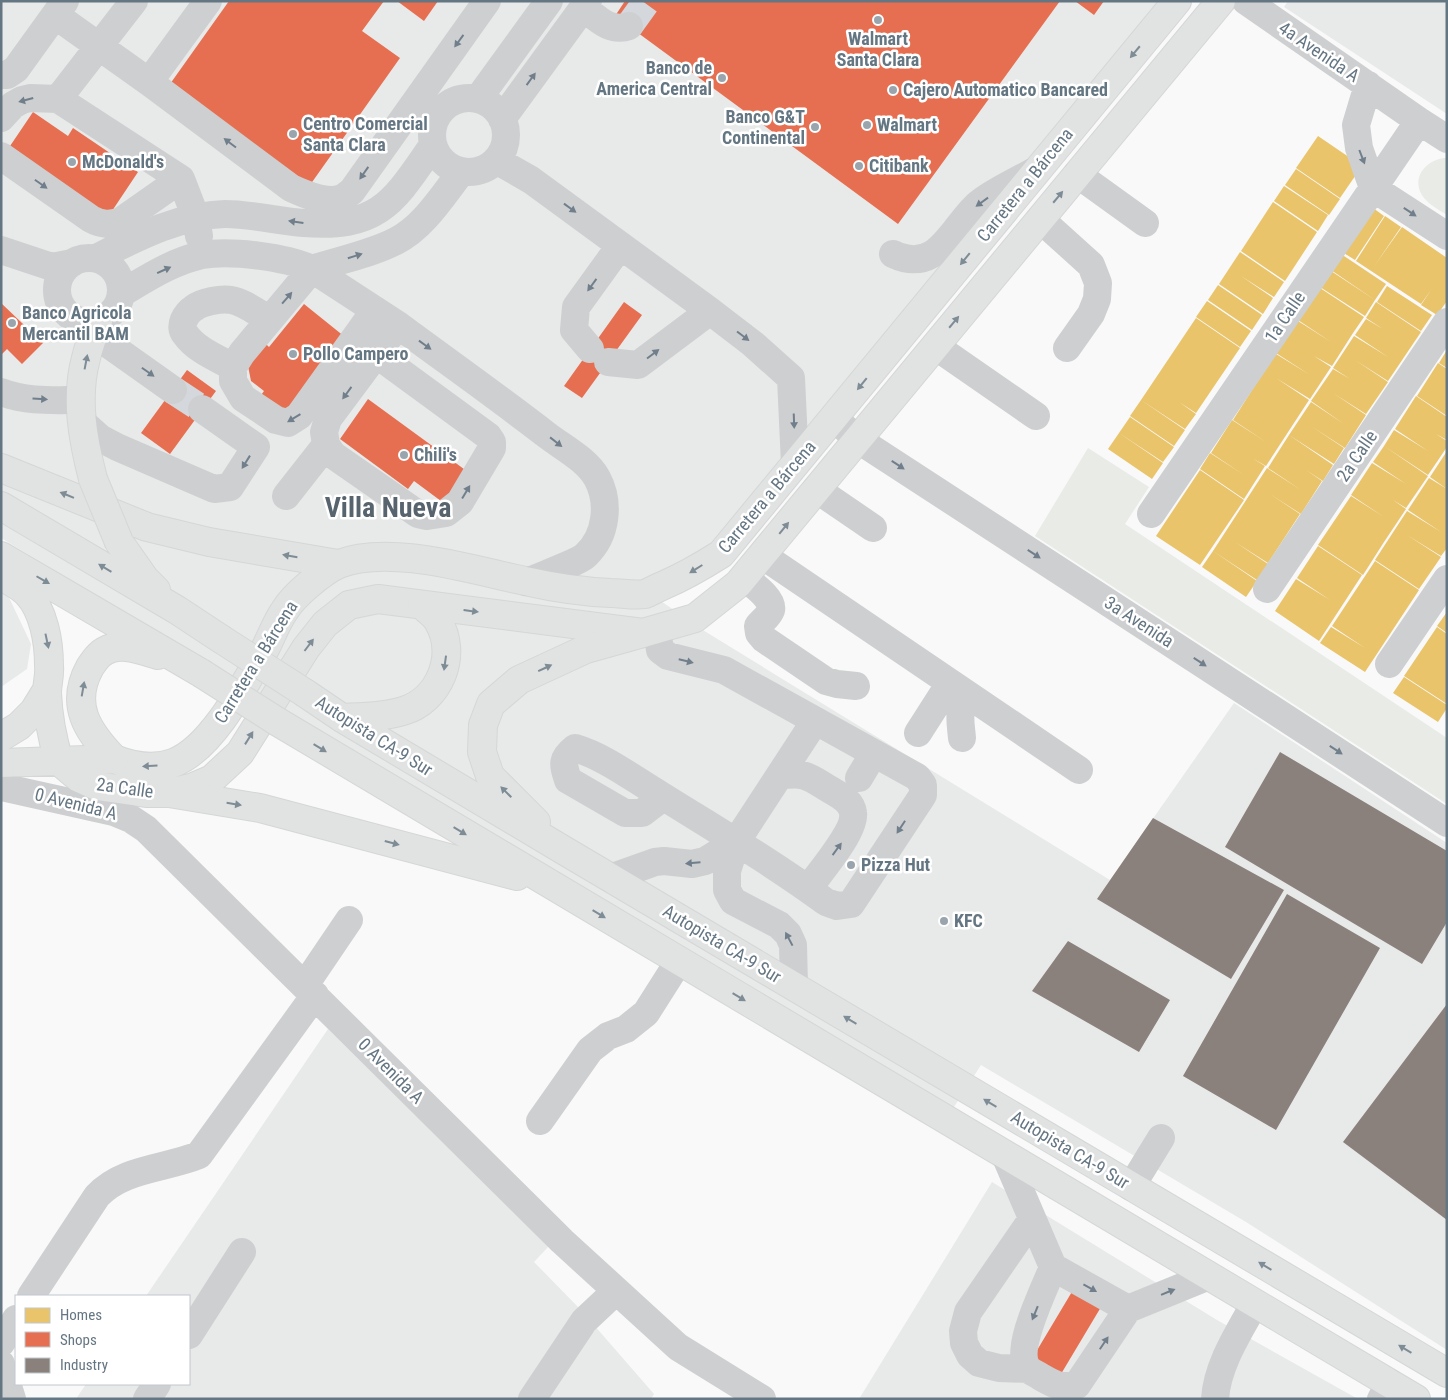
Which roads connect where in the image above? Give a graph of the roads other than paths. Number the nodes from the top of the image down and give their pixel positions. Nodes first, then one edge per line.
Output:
1 (134, 1) edge
2 (208, 1) edge
3 (487, 1) edge
4 (549, 1) edge
5 (1178, 1) edge
6 (1221, 1) edge
7 (1246, 1) edge
8 (586, 4) edge
9 (60, 8) edge
10 (1160, 12) edge
11 (629, 26) dead end
12 (99, 47) junction
13 (1, 75) edge
14 (149, 82) junction
15 (1368, 85) junction
16 (418, 97) junction
17 (58, 99) junction
18 (478, 99) junction
19 (441, 112) junction
20 (1, 118) edge
21 (502, 119) junction
22 (1419, 121) junction
23 (1447, 139) edge
24 (433, 145) junction
25 (1, 156) edge
26 (496, 160) junction
27 (1039, 168) junction
28 (462, 171) junction
29 (1077, 174) junction
30 (181, 179) junction
31 (1373, 188) junction
32 (196, 218) junction
33 (1040, 219) junction
34 (1145, 223) dead end
35 (1447, 236) edge
36 (620, 246) junction
37 (893, 254) dead end
38 (202, 255) junction
39 (4, 256) edge
40 (68, 269) junction
41 (312, 269) junction
42 (122, 293) junction
43 (375, 310) junction
44 (710, 312) junction
45 (269, 319) junction
46 (1447, 322) edge
47 (398, 325) junction
48 (96, 328) junction
49 (934, 346) junction
50 (1067, 348) dead end
51 (376, 354) junction
52 (233, 367) junction
53 (173, 390) tunnel mouth
54 (1, 392) edge
55 (202, 410) tunnel mouth
56 (81, 411) junction
57 (1036, 416) dead end
58 (834, 418) junction
59 (857, 439) junction
60 (326, 445) junction
61 (795, 464) junction
62 (1, 468) edge
63 (816, 489) junction
64 (286, 496) dead end
65 (1, 506) edge
66 (1151, 514) dead end
67 (872, 528) dead end
68 (762, 555) junction
69 (1, 556) edge
70 (338, 564) junction
71 (1, 576) edge
72 (744, 577) junction
73 (1447, 579) edge
74 (528, 582) junction
75 (1267, 589) dead end
76 (422, 605) junction
77 (177, 610) junction
78 (650, 631) junction
79 (1389, 664) dead end
80 (192, 667) junction
81 (856, 686) dead end
82 (959, 688) junction
83 (47, 690) junction
84 (342, 718) junction
85 (815, 721) junction
86 (918, 733) dead end
87 (1, 736) edge
88 (962, 738) dead end
89 (874, 753) junction
90 (114, 759) junction
91 (59, 761) junction
92 (1, 762) edge
93 (1079, 770) dead end
94 (779, 776) junction
95 (859, 778) dead end
96 (1, 786) edge
97 (169, 793) junction
98 (663, 797) dead end
99 (1447, 823) edge
100 (736, 842) junction
101 (565, 851) junction
102 (610, 878) junction
103 (548, 884) junction
104 (808, 889) junction
105 (349, 920) dead end
106 (679, 961) junction
107 (794, 986) junction
108 (310, 990) junction
109 (540, 1121) dead end
110 (1160, 1138) dead end
111 (1005, 1155) junction
112 (1131, 1187) junction
113 (1032, 1219) junction
114 (242, 1252) dead end
115 (1053, 1267) junction
116 (1209, 1276) junction
117 (616, 1291) junction
118 (32, 1295) edge
119 (1255, 1303) junction
120 (1128, 1309) junction
121 (15, 1321) edge
122 (190, 1333) edge
123 (1, 1343) edge
124 (1, 1364) edge
125 (1028, 1369) junction
126 (1447, 1374) edge
127 (156, 1385) edge
128 (1386, 1391) edge
129 (12, 1399) edge
130 (148, 1399) edge
131 (532, 1399) edge
132 (762, 1399) edge
133 (1215, 1399) edge
134 (1416, 1399) edge

1 - 12 street
2 - 14 street
3 -> 16 street
4 - 18 street
5 - 10 main road, Carretera a Bárcena
6 - 29 main road, Carretera a Bárcena
7 - 15 street, 4a Avenida A
8 - 11 street
21 -> 8 street
9 - 12 street
9 - 13 street
10 -> 27 main road, Carretera a Bárcena
12 - 14 street
12 - 17 street
16 -> 14 street
15 - 22 street, 4a Avenida A
15 -> 31 street, 4a Avenida A
16 - 19 street
17 -> 20 street
17 - 30 street
18 - 19 street
18 - 21 street
19 - 24 street
21 - 26 street
22 - 23 street, 4a Avenida A
22 - 31 street, 1a Calle
24 - 28 street
24 -> 32 street
25 -> 30 street
26 - 28 street
26 -> 36 street
27 -> 37 street
27 -> 58 main road, Carretera a Bárcena
41 -> 28 street
33 -> 29 main road, Carretera a Bárcena
29 - 34 street
30 - 32 street
31 -> 35 street
31 - 66 street, 1a Calle
32 - 38 street
32 - 40 street
49 -> 33 main road, Carretera a Bárcena
33 - 50 street
36 - 44 street
36 -> 44 street
38 - 41 street
42 -> 38 street
39 - 40 street
40 - 42 street
40 - 48 street
41 - 43 street
45 -> 41 street
42 - 48 street
43 - 47 street
43 -> 52 street
44 -> 61 street
45 - 52 street
45 - 52 street
46 - 75 street, 2a Calle
47 - 51 street
47 -> 74 street
48 -> 53 street
56 -> 48 main road
49 - 57 street
49 - 59 main road, Carretera a Bárcena
51 -> 60 street
60 -> 51 street
54 -> 56 street
55 -> 56 street
56 - 77 main road, bridge
58 - 59 street, 3a Avenida
58 - 61 main road, Carretera a Bárcena
59 - 63 main road, Carretera a Bárcena
59 -> 99 street, 3a Avenida
60 - 64 street
61 -> 74 main road, Carretera a Bárcena
70 -> 62 main road
63 - 67 street
68 -> 63 main road, Carretera a Bárcena
77 -> 65 main road, Autopista CA-9 Sur
68 - 72 main road, Carretera a Bárcena
68 - 82 street
69 -> 80 main road, Autopista CA-9 Sur
70 - 74 main road, Carretera a Bárcena
70 -> 90 main road, Carretera a Bárcena
71 -> 83 main road
72 - 78 main road, Carretera a Bárcena
72 - 81 street
73 - 79 street
76 -> 78 main road, Carretera a Bárcena
76 -> 84 main road
97 -> 76 main road, Carretera a Bárcena
77 - 84 main road, Autopista CA-9 Sur, bridge
78 -> 85 street
101 -> 78 main road
90 -> 80 main road
80 -> 103 main road, Autopista CA-9 Sur, bridge
82 - 86 street
82 - 88 street
82 - 93 street
83 - 87 main road
83 - 91 main road
84 - 101 main road, Autopista CA-9 Sur
85 - 89 street
85 - 94 street
89 - 95 street
89 -> 104 street
90 - 91 main road, 2a Calle
91 - 92 main road, 2a Calle
91 - 97 main road, 2a Calle
94 - 100 street
104 -> 94 street
96 - 108 street, 0 Avenida A
97 -> 103 main road
98 - 100 street
100 -> 102 street
100 - 104 street
107 -> 100 street
101 - 102 main road, Autopista CA-9 Sur
102 - 107 main road, Autopista CA-9 Sur
103 -> 106 main road, Autopista CA-9 Sur
105 - 108 street
106 - 109 street
106 -> 111 main road, Autopista CA-9 Sur
112 -> 107 main road, Autopista CA-9 Sur
108 - 117 street, 0 Avenida A
108 - 118 street
110 - 112 street
111 - 113 street
111 - 116 main road, Autopista CA-9 Sur
126 -> 112 main road, Autopista CA-9 Sur
113 - 115 street
113 - 125 street
114 - 122 street
115 -> 120 street
115 -> 125 street
116 - 119 main road, Autopista CA-9 Sur
120 -> 116 street
117 - 131 street
117 - 132 street, 0 Avenida A
119 - 128 main road, Autopista CA-9 Sur
119 - 133 street
125 -> 120 street
121 - 123 street
124 - 129 street
127 - 130 street
128 - 134 main road, Autopista CA-9 Sur

